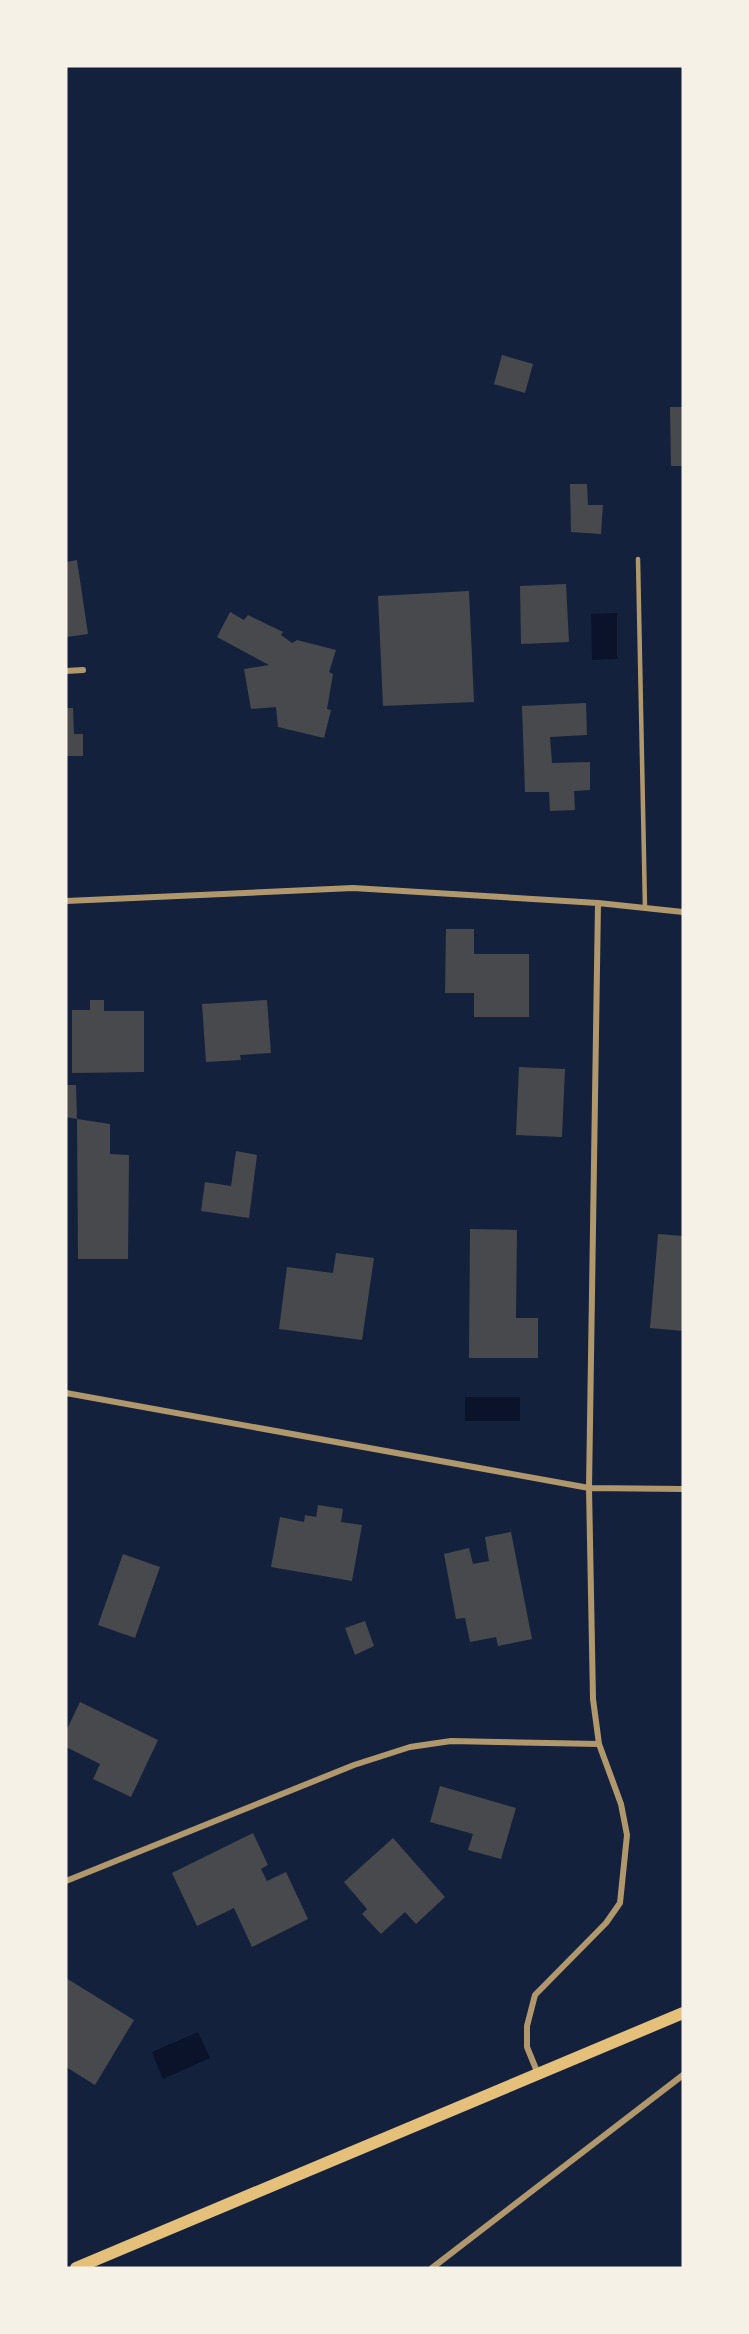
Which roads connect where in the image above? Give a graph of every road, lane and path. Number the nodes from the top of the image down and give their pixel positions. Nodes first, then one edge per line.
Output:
1 (638, 559) dead end
2 (83, 670) dead end
3 (66, 671) edge
4 (66, 901) edge
5 (598, 903) junction
6 (645, 908) junction
7 (683, 912) edge
8 (66, 1393) edge
9 (589, 1488) junction
10 (683, 1490) edge
11 (599, 1743) junction
12 (66, 1881) edge
13 (683, 2013) edge
14 (538, 2074) junction
15 (683, 2075) edge
16 (76, 2268) edge
17 (432, 2268) edge

1 - 6 lane
2 - 3 street
4 - 5 street
5 - 6 street
5 - 9 street
6 - 7 street
8 - 9 street
9 - 10 street
9 - 11 street
11 - 12 street
11 - 14 street
13 - 14 main road
14 - 16 main road
15 - 17 street

